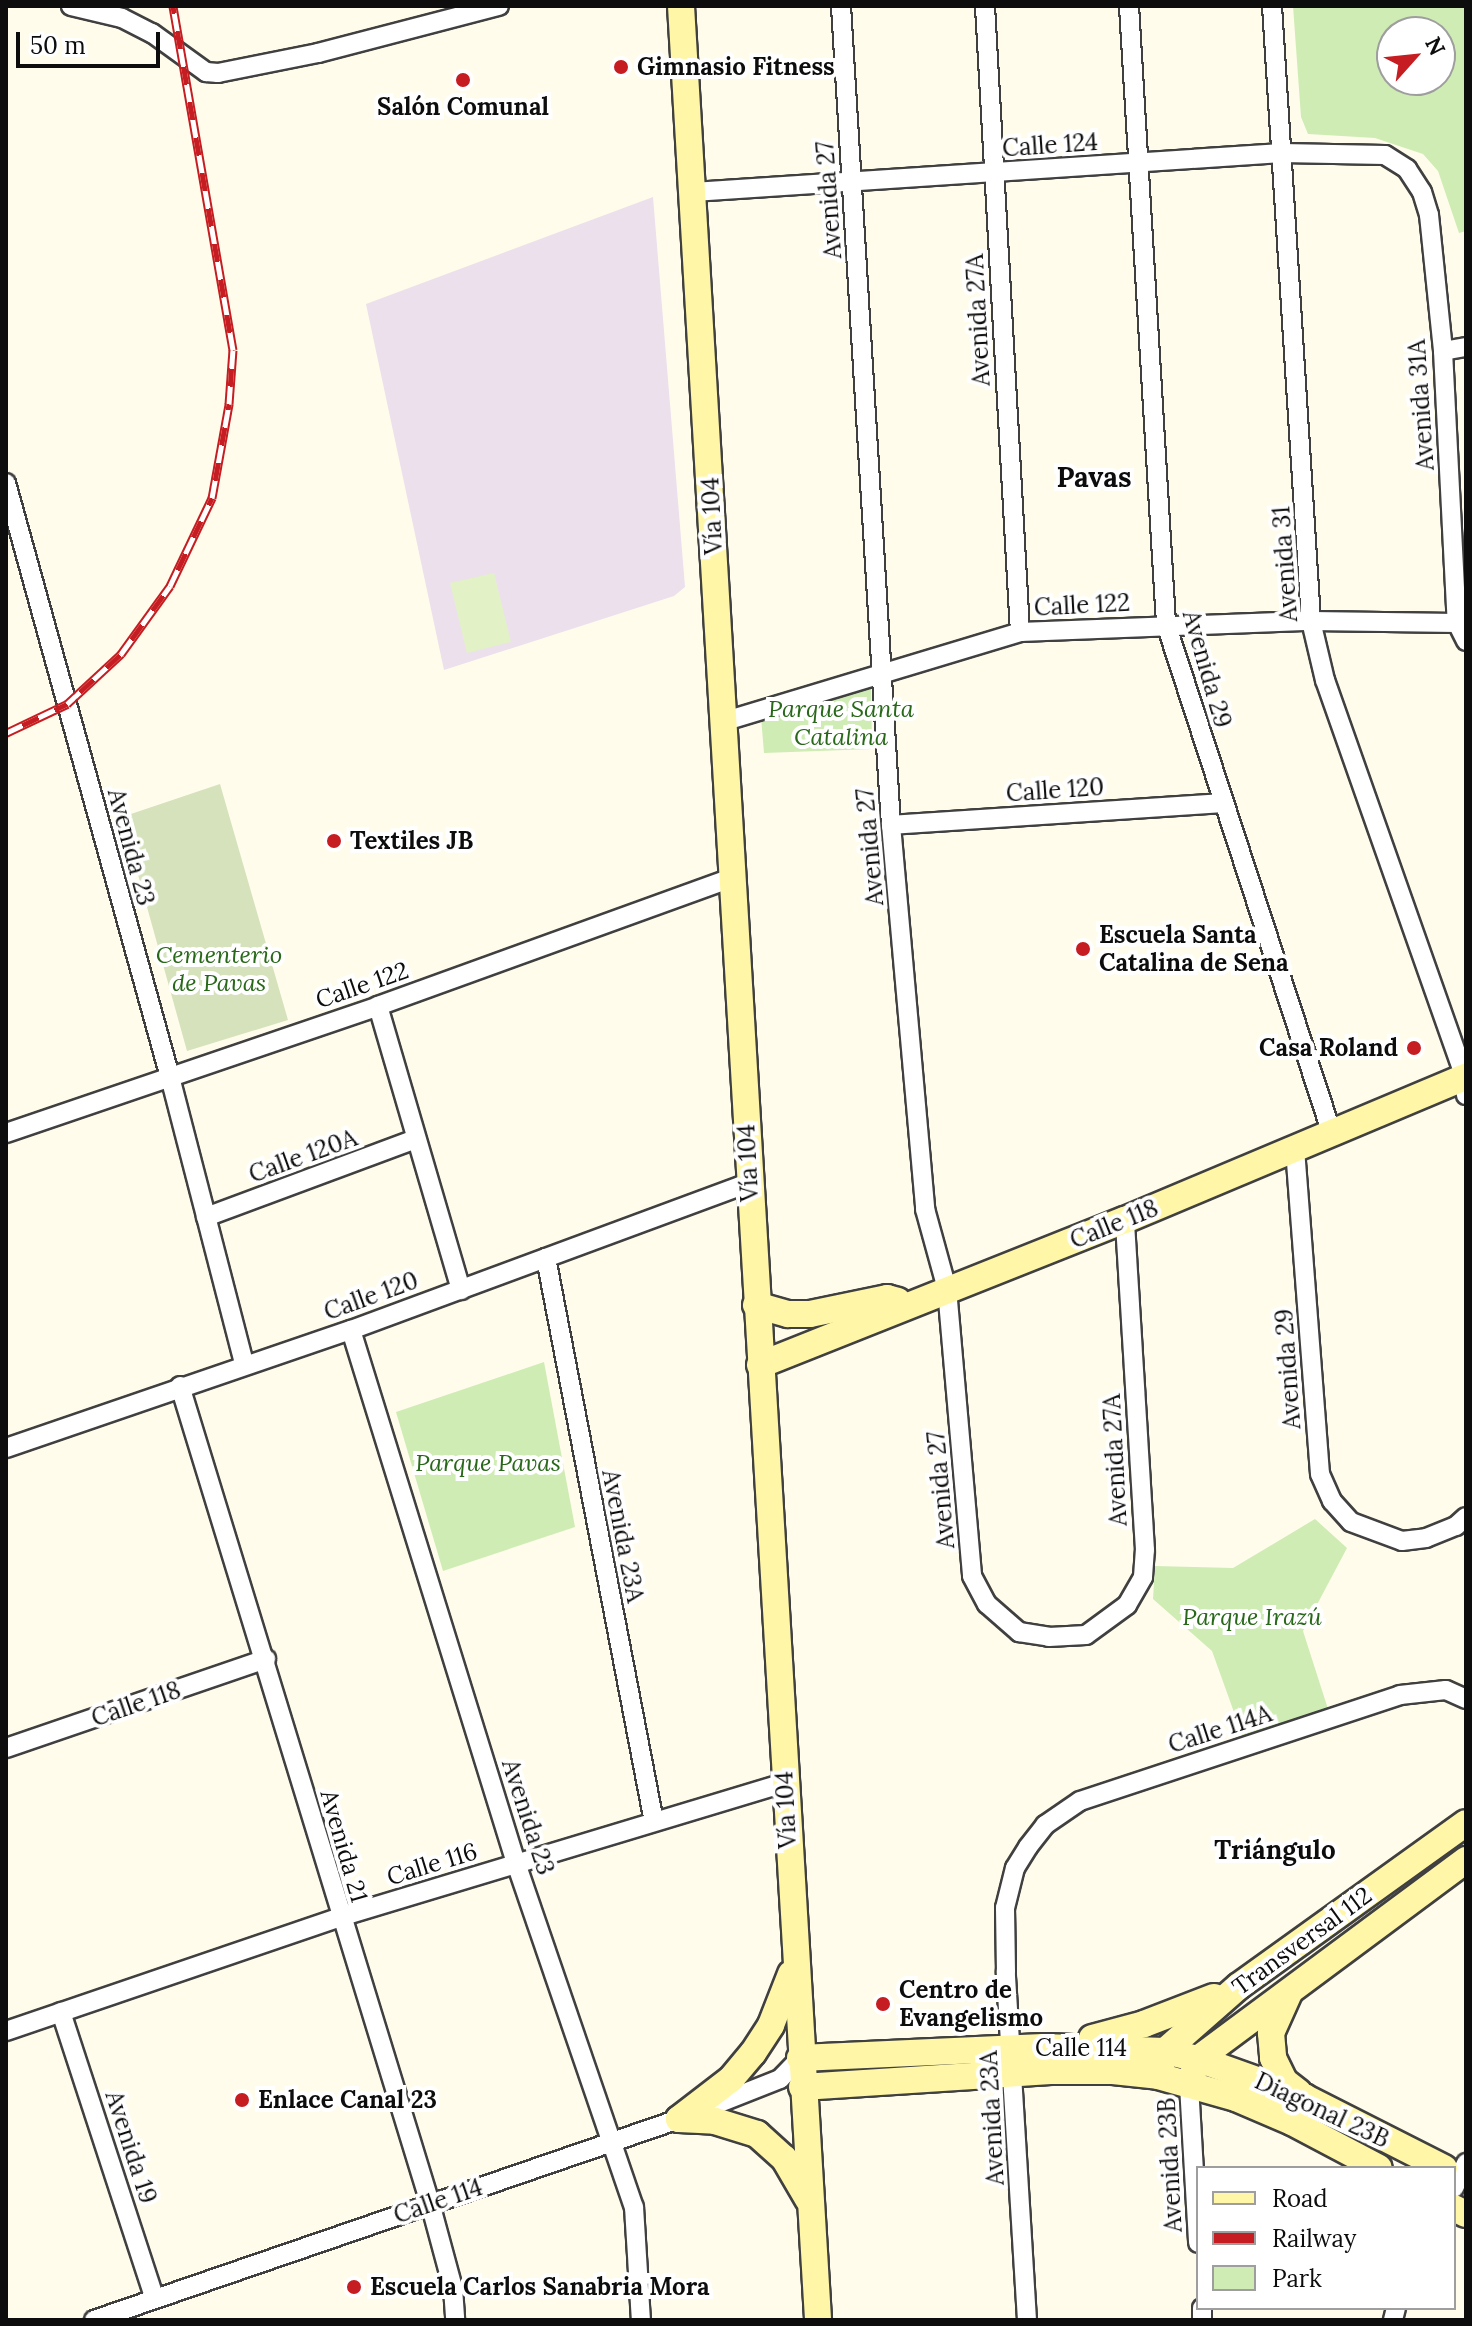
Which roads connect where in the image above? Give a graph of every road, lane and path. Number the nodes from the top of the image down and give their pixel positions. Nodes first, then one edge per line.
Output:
1 (71, 6) edge
2 (499, 6) edge
3 (681, 6) edge
4 (841, 6) edge
5 (985, 6) edge
6 (1129, 6) edge
7 (1272, 6) edge
8 (1282, 153) junction
9 (1138, 163) junction
10 (1407, 169) joint
11 (995, 174) junction
12 (853, 181) junction
13 (693, 192) junction
14 (1466, 347) edge
15 (1443, 351) junction
16 (6, 483) edge
17 (1460, 537) edge
18 (1311, 621) junction
19 (1457, 623) junction
20 (1166, 624) junction
21 (1020, 632) junction
22 (1466, 641) edge
23 (882, 673) junction
24 (722, 722) junction
25 (1222, 803) junction
26 (891, 825) junction
27 (731, 878) junction
28 (378, 1006) junction
29 (170, 1077) junction
30 (1466, 1084) edge
31 (6, 1133) edge
32 (1332, 1134) junction
33 (416, 1139) junction
34 (1295, 1149) junction
35 (749, 1183) junction
36 (206, 1217) junction
37 (1125, 1220) junction
38 (546, 1258) junction
39 (947, 1289) junction
40 (461, 1290) junction
41 (756, 1305) junction
42 (909, 1305) junction
43 (351, 1330) junction
44 (244, 1364) junction
45 (760, 1365) junction
46 (180, 1386) junction
47 (6, 1448) edge
48 (1466, 1517) edge
49 (1049, 1637) joint
50 (266, 1659) junction
51 (1466, 1699) edge
52 (6, 1748) edge
53 (784, 1783) junction
54 (654, 1822) junction
55 (1466, 1823) edge
56 (1466, 1860) edge
57 (516, 1863) junction
58 (1015, 1868) joint
59 (340, 1917) junction
60 (794, 1963) junction
61 (1239, 1986) junction
62 (1291, 1989) junction
63 (61, 2012) junction
64 (6, 2031) edge
65 (1043, 2047) junction
66 (800, 2058) junction
67 (1198, 2059) junction
68 (1013, 2060) junction
69 (1162, 2064) junction
70 (791, 2083) junction
71 (1189, 2085) junction
72 (1304, 2097) junction
73 (679, 2119) junction
74 (611, 2142) junction
75 (1375, 2166) edge
76 (1439, 2166) edge
77 (430, 2203) junction
78 (1196, 2208) edge
79 (812, 2209) junction
80 (154, 2297) junction
81 (94, 2320) edge
82 (455, 2320) edge
83 (641, 2320) edge
84 (818, 2320) edge
85 (1027, 2320) edge

1 - 2 street
3 - 13 main road, Vía 104
4 - 12 street, Avenida 27
5 - 11 street, Avenida 27A
6 - 9 street, Avenida 29
7 - 8 street, Avenida 31
8 - 9 street, Calle 124
8 - 10 street, Calle 124
8 - 18 street, Avenida 31
9 - 11 street, Calle 124
9 - 20 street, Avenida 29
10 - 15 street, Avenida 31A
11 - 12 street, Calle 124
11 - 21 street, Avenida 27A
12 - 13 street, Calle 124
12 - 23 street, Avenida 27
13 - 24 main road, Vía 104
14 - 15 street
15 - 17 street, Avenida 31A
16 - 29 street, Avenida 23
17 - 19 street, Avenida 31A
18 - 19 street, Calle 122
18 - 20 street, Calle 122
18 - 30 street, Avenida 31
19 - 22 street, Avenida 31A
20 - 21 street, Calle 122
20 - 25 street, Avenida 29
21 - 23 street, Calle 122
23 - 24 street, Calle 122
23 - 26 street, Avenida 27
24 - 27 main road, Vía 104
25 - 26 street, Calle 120
25 - 32 street, Avenida 29
26 - 39 street, Avenida 27
27 - 28 street, Calle 122
27 - 35 main road, Vía 104
28 - 29 street, Calle 122
28 - 33 street
29 - 31 street, Calle 122
29 - 36 street, Avenida 23
30 - 32 main road, Calle 118
32 - 34 main road, Calle 118
33 - 36 street, Calle 120A
33 - 40 street
34 - 37 main road, Calle 118
34 - 48 street, Avenida 29
35 - 38 street, Calle 120
35 - 41 main road, Vía 104
36 - 44 street, Avenida 23
37 - 39 main road, Calle 118
37 - 49 street, Avenida 27A
38 - 40 street, Calle 120
38 - 54 street, Avenida 23A
39 - 42 main road, Calle 118
39 - 49 street, Avenida 27
40 - 43 street, Calle 120
41 - 42 main road
41 - 45 main road, Vía 104
42 - 45 main road, Calle 118
43 - 44 street, Calle 120
43 - 57 street, Avenida 23
44 - 46 street, Calle 120
45 - 53 main road, Vía 104
46 - 47 street, Calle 120
46 - 50 street, Avenida 21
50 - 52 street, Calle 118
50 - 59 street, Avenida 21
51 - 58 street, Calle 114A
53 - 54 street, Calle 116
53 - 60 main road, Vía 104
54 - 57 street, Calle 116
55 - 61 main road, Transversal 112
56 - 62 main road, Transversal 112
57 - 59 street, Calle 116
57 - 74 street, Avenida 23
58 - 68 street, Avenida 23A
59 - 63 street, Calle 116
59 - 77 street, Avenida 21
60 - 66 main road, Vía 104
60 - 73 main road
61 - 65 main road
61 - 69 main road, Transversal 112
62 - 67 main road, Transversal 112
62 - 72 main road
63 - 64 street, Calle 116
63 - 80 street, Avenida 19
65 - 68 main road, Calle 114
65 - 69 main road, Calle 114
66 - 68 main road, Calle 114
66 - 70 main road, Vía 104
67 - 69 main road, Calle 114
67 - 71 main road
67 - 72 main road, Diagonal 23B
68 - 69 main road, Calle 114
68 - 70 main road, Calle 114
68 - 85 street, Avenida 23A
69 - 71 main road, Calle 114
70 - 73 street, Calle 114
70 - 79 main road, Vía 104
71 - 75 main road, Diagonal 23B
71 - 78 street, Avenida 23B
72 - 76 main road, Diagonal 23B
73 - 74 street, Calle 114
73 - 79 main road
74 - 77 street, Calle 114
74 - 83 street, Avenida 23
77 - 80 street, Calle 114
77 - 82 street, Avenida 21
79 - 84 main road, Vía 104
80 - 81 street, Calle 114

